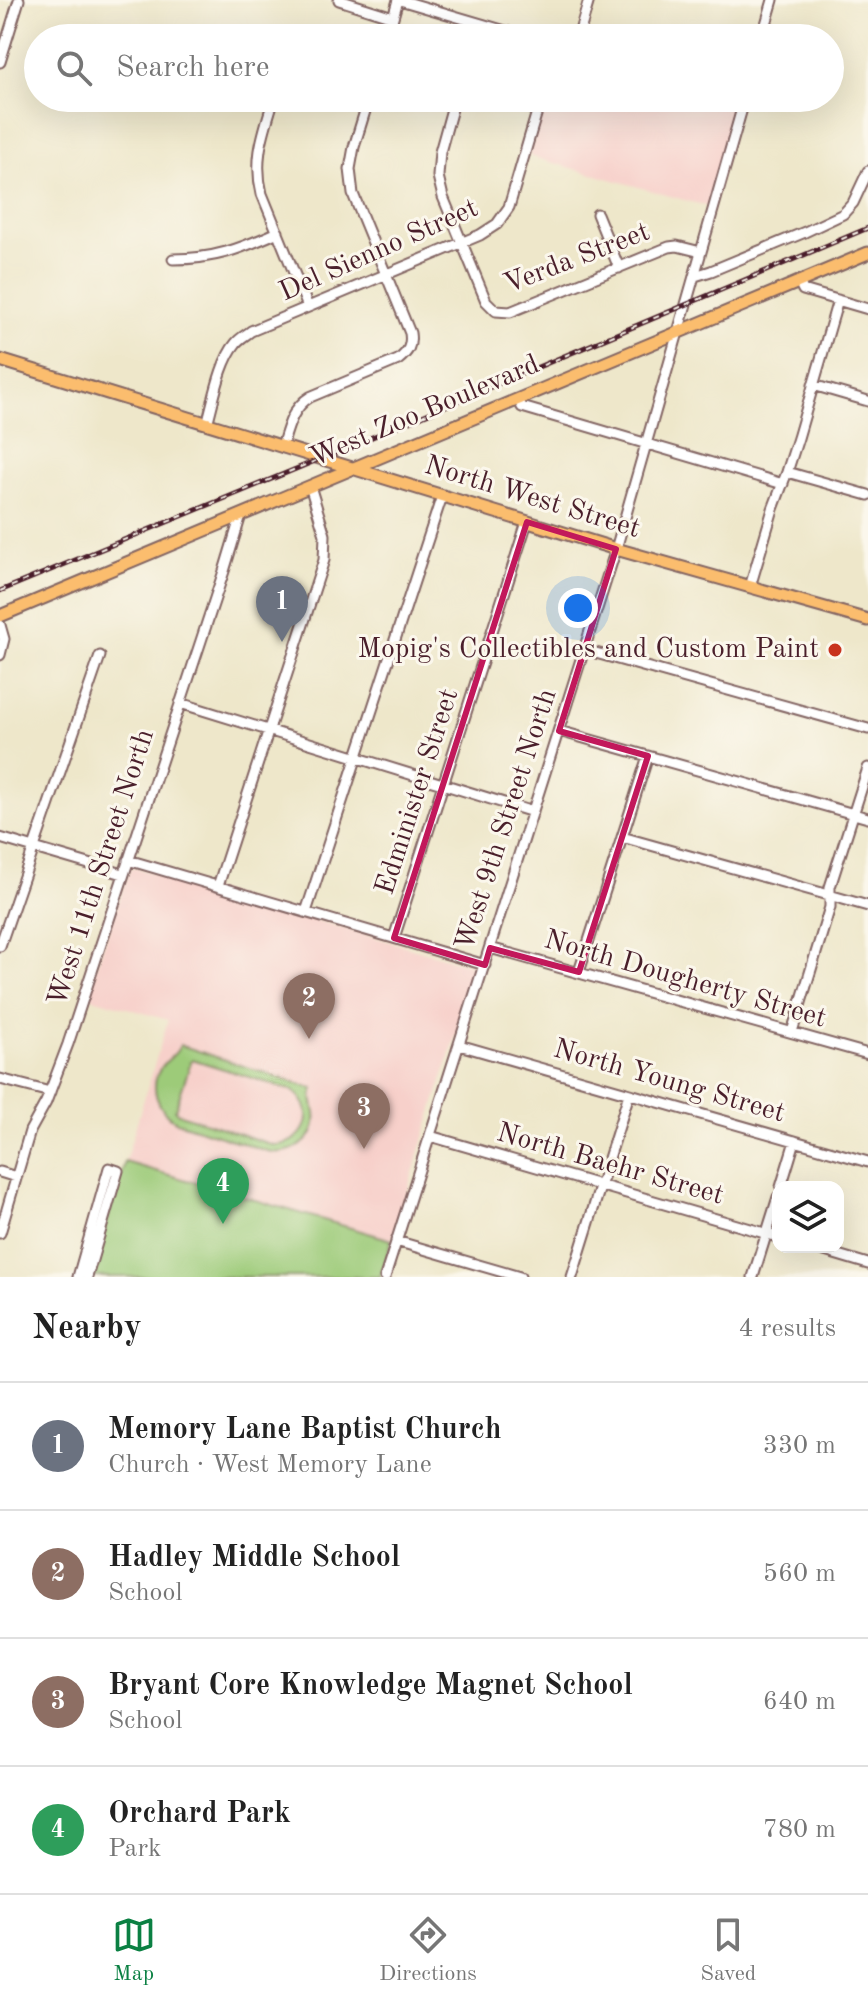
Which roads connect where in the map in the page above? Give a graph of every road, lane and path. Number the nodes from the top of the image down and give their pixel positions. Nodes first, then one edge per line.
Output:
1 (19, 0) edge
2 (339, 0) edge
3 (399, 0) edge
4 (589, 0) edge
5 (773, 0) edge
6 (393, 17) junction
7 (477, 23) joint
8 (391, 24) edge
9 (480, 24) edge
10 (582, 24) edge
11 (766, 24) edge
12 (0, 62) edge
13 (270, 112) edge
14 (365, 112) edge
15 (451, 112) edge
16 (537, 112) edge
17 (742, 112) edge
18 (868, 171) edge
19 (597, 214) dead end
20 (278, 232) junction
21 (463, 243) junction
22 (701, 252) junction
23 (868, 253) edge
24 (173, 259) dead end
25 (619, 268) junction
26 (385, 275) junction
27 (695, 276) junction
28 (799, 282) junction
29 (838, 300) junction
30 (308, 307) junction
31 (868, 309) edge
32 (679, 332) junction
33 (0, 360) edge
34 (813, 385) junction
35 (518, 399) junction
36 (868, 401) edge
37 (207, 424) junction
38 (647, 445) junction
39 (282, 447) junction
40 (352, 468) junction
41 (787, 472) junction
42 (783, 484) junction
43 (310, 486) junction
44 (868, 495) edge
45 (442, 496) junction
46 (241, 515) junction
47 (527, 522) junction
48 (616, 549) junction
49 (750, 587) junction
50 (0, 616) edge
51 (868, 620) edge
52 (0, 625) edge
53 (585, 650) junction
54 (0, 655) edge
55 (100, 656) dead end
56 (180, 703) junction
57 (868, 729) edge
58 (269, 730) junction
59 (559, 731) junction
60 (648, 756) junction
61 (357, 757) junction
62 (868, 768) edge
63 (443, 784) junction
64 (533, 812) junction
65 (853, 813) junction
66 (868, 818) edge
67 (622, 837) junction
68 (0, 838) edge
69 (34, 848) junction
70 (128, 860) junction
71 (123, 874) junction
72 (218, 886) junction
73 (830, 895) junction
74 (868, 906) edge
75 (306, 912) junction
76 (394, 938) junction
77 (0, 946) edge
78 (490, 948) junction
79 (485, 965) junction
80 (579, 972) junction
81 (792, 1032) junction
82 (459, 1045) junction
83 (868, 1054) edge
84 (0, 1079) edge
85 (50, 1092) junction
86 (629, 1094) junction
87 (430, 1136) junction
88 (795, 1141) junction
89 (868, 1162) edge
90 (0, 1172) edge
91 (16, 1177) junction
92 (783, 1181) edge
93 (601, 1186) junction
94 (772, 1217) edge
95 (0, 1233) edge
96 (767, 1234) junction
97 (772, 1235) edge
98 (396, 1241) junction
99 (831, 1253) edge
100 (868, 1264) edge
101 (78, 1277) edge
102 (87, 1277) edge
103 (385, 1277) edge
104 (520, 1277) edge
105 (572, 1277) edge
106 (753, 1277) edge

1 - 12 street
2 - 6 street
3 - 6 street
3 - 7 street
4 - 10 street
5 - 11 street
6 - 8 street
7 - 9 street
13 - 20 street
14 - 26 street
15 - 21 street
16 - 21 street, Del Sienno Street
17 - 22 street, West 9th Street North
18 - 27 street
19 - 25 street
20 - 24 street
20 - 30 street
21 - 25 street, Verda Street
21 - 26 street, Del Sienno Street
22 - 25 street, Verda Street
22 - 27 street, West 9th Street North
23 - 28 main road, West Zoo Boulevard
26 - 30 street, Del Sienno Street
26 - 39 street
27 - 32 street, West 9th Street North
28 - 29 street
28 - 32 main road, West Zoo Boulevard
29 - 31 street
29 - 34 street
30 - 37 street, Del Sienno Street
32 - 35 main road, West Zoo Boulevard
32 - 38 street, West 9th Street North
33 - 37 main road, North West Street
34 - 36 street
34 - 41 street
35 - 38 street
35 - 40 main road, West Zoo Boulevard
37 - 39 main road, North West Street
38 - 42 street
38 - 48 street, West 9th Street North
39 - 40 main road, North West Street
40 - 43 main road, West Zoo Boulevard
40 - 45 main road, North West Street
41 - 42 street
41 - 44 street
42 - 49 street
43 - 46 main road, West Zoo Boulevard
43 - 58 street
45 - 47 main road, North West Street
45 - 61 street
46 - 50 main road, West Zoo Boulevard
46 - 56 street, West 11th Street North
47 - 48 main road, North West Street
47 - 63 street, Edminister Street
48 - 49 main road, North West Street
48 - 53 street, West 9th Street North
49 - 51 main road, North West Street
52 - 54 street
53 - 57 street
53 - 59 street, West 9th Street North
55 - 69 street
56 - 58 street
56 - 70 street, West 11th Street North
58 - 61 street
58 - 72 street
59 - 60 street
59 - 64 street, West 9th Street North
60 - 65 street
60 - 67 street
61 - 63 street
61 - 75 street
62 - 65 street
63 - 64 street
63 - 76 street, Edminister Street
64 - 78 street, West 9th Street North
65 - 66 street
65 - 73 street
67 - 73 street
67 - 80 street
68 - 69 street
69 - 71 street
69 - 77 street
70 - 71 street, West 11th Street North
70 - 72 street
71 - 85 street, West 11th Street North
72 - 75 street
73 - 74 street
73 - 81 street
75 - 76 street
76 - 79 street
78 - 79 street, West 9th Street North
78 - 80 street, North Dougherty Street
79 - 82 street, West 9th Street North
80 - 81 street, North Dougherty Street
81 - 83 street, North Dougherty Street
82 - 86 street, North Young Street
82 - 87 street, West 9th Street North
84 - 85 street
85 - 91 street, West 11th Street North
86 - 88 street, North Young Street
86 - 93 street
87 - 93 street, North Baehr Street
87 - 98 street, West 9th Street North
88 - 89 street, North Young Street
88 - 92 street
90 - 91 street
91 - 95 street, West 11th Street North
93 - 96 street, North Baehr Street
93 - 105 street
94 - 96 street
96 - 97 street, North Baehr Street
96 - 106 street
98 - 103 street, West 9th Street North
98 - 104 street
99 - 100 street
101 - 102 street

